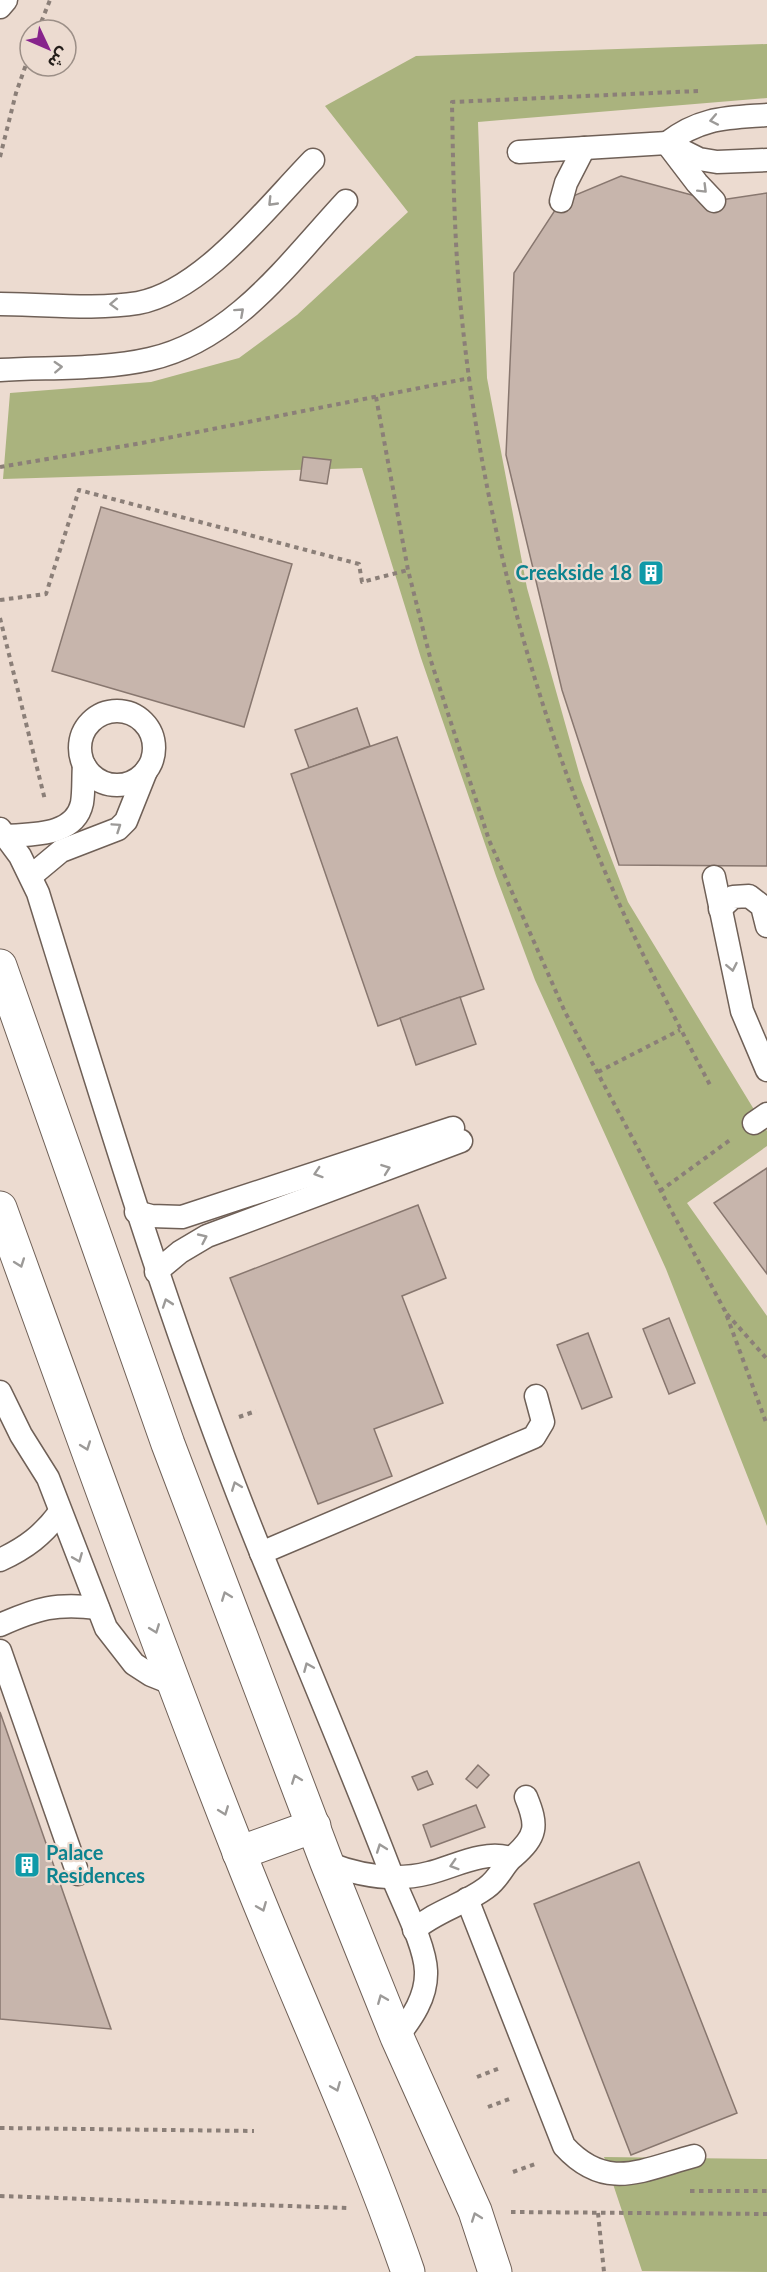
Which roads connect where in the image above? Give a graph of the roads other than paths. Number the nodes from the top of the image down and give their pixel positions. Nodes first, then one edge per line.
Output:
1 (6, 0) edge
2 (0, 7) edge
3 (767, 115) edge
4 (667, 143) junction
5 (584, 148) junction
6 (519, 152) dead end
7 (313, 160) dead end
8 (767, 160) edge
9 (346, 201) dead end
10 (561, 201) dead end
11 (714, 201) dead end
12 (0, 304) edge
13 (0, 370) edge
14 (84, 765) junction
15 (146, 771) junction
16 (63, 826) junction
17 (3, 832) edge
18 (80, 842) junction
19 (31, 876) junction
20 (714, 877) dead end
21 (720, 909) junction
22 (767, 926) edge
23 (0, 966) edge
24 (767, 1070) edge
25 (0, 1208) edge
26 (136, 1212) junction
27 (156, 1272) junction
28 (0, 1392) edge
29 (536, 1396) dead end
30 (60, 1512) junction
31 (261, 1553) junction
32 (0, 1560) edge
33 (98, 1608) junction
34 (0, 1625) edge
35 (0, 1651) edge
36 (176, 1685) junction
37 (526, 1797) dead end
38 (314, 1826) junction
39 (239, 1853) junction
40 (511, 1858) junction
41 (327, 1863) junction
42 (78, 1874) dead end
43 (392, 1878) junction
44 (467, 1899) junction
45 (414, 1930) junction
46 (397, 2037) junction
47 (694, 2156) dead end
48 (408, 2272) edge
49 (495, 2272) edge

1 - 2 lane
3 -> 4 lane
4 - 5 lane
4 - 8 lane
4 -> 11 lane
5 - 6 lane
5 - 10 lane
7 -> 12 lane
13 -> 9 lane
14 - 15 lane
14 - 15 lane
14 - 16 lane
18 -> 15 lane
16 - 17 lane
16 - 18 lane
17 - 19 lane
18 - 19 lane
19 - 26 lane
20 - 21 lane
21 - 22 lane
21 -> 24 lane
38 -> 23 street
25 -> 36 street
26 - 27 lane
27 -> 26 lane
31 -> 27 lane
28 - 30 lane
29 - 31 lane
30 - 32 lane
30 -> 33 lane
43 -> 31 lane
33 - 34 lane
33 - 36 lane
35 - 42 lane
36 -> 39 street
37 - 40 lane
38 - 39 street
38 - 41 street
39 -> 48 street
40 -> 43 lane
40 - 44 lane
41 - 43 lane
46 -> 41 street
43 - 45 lane
44 - 45 lane
44 - 47 lane
45 - 46 lane
49 -> 46 street

